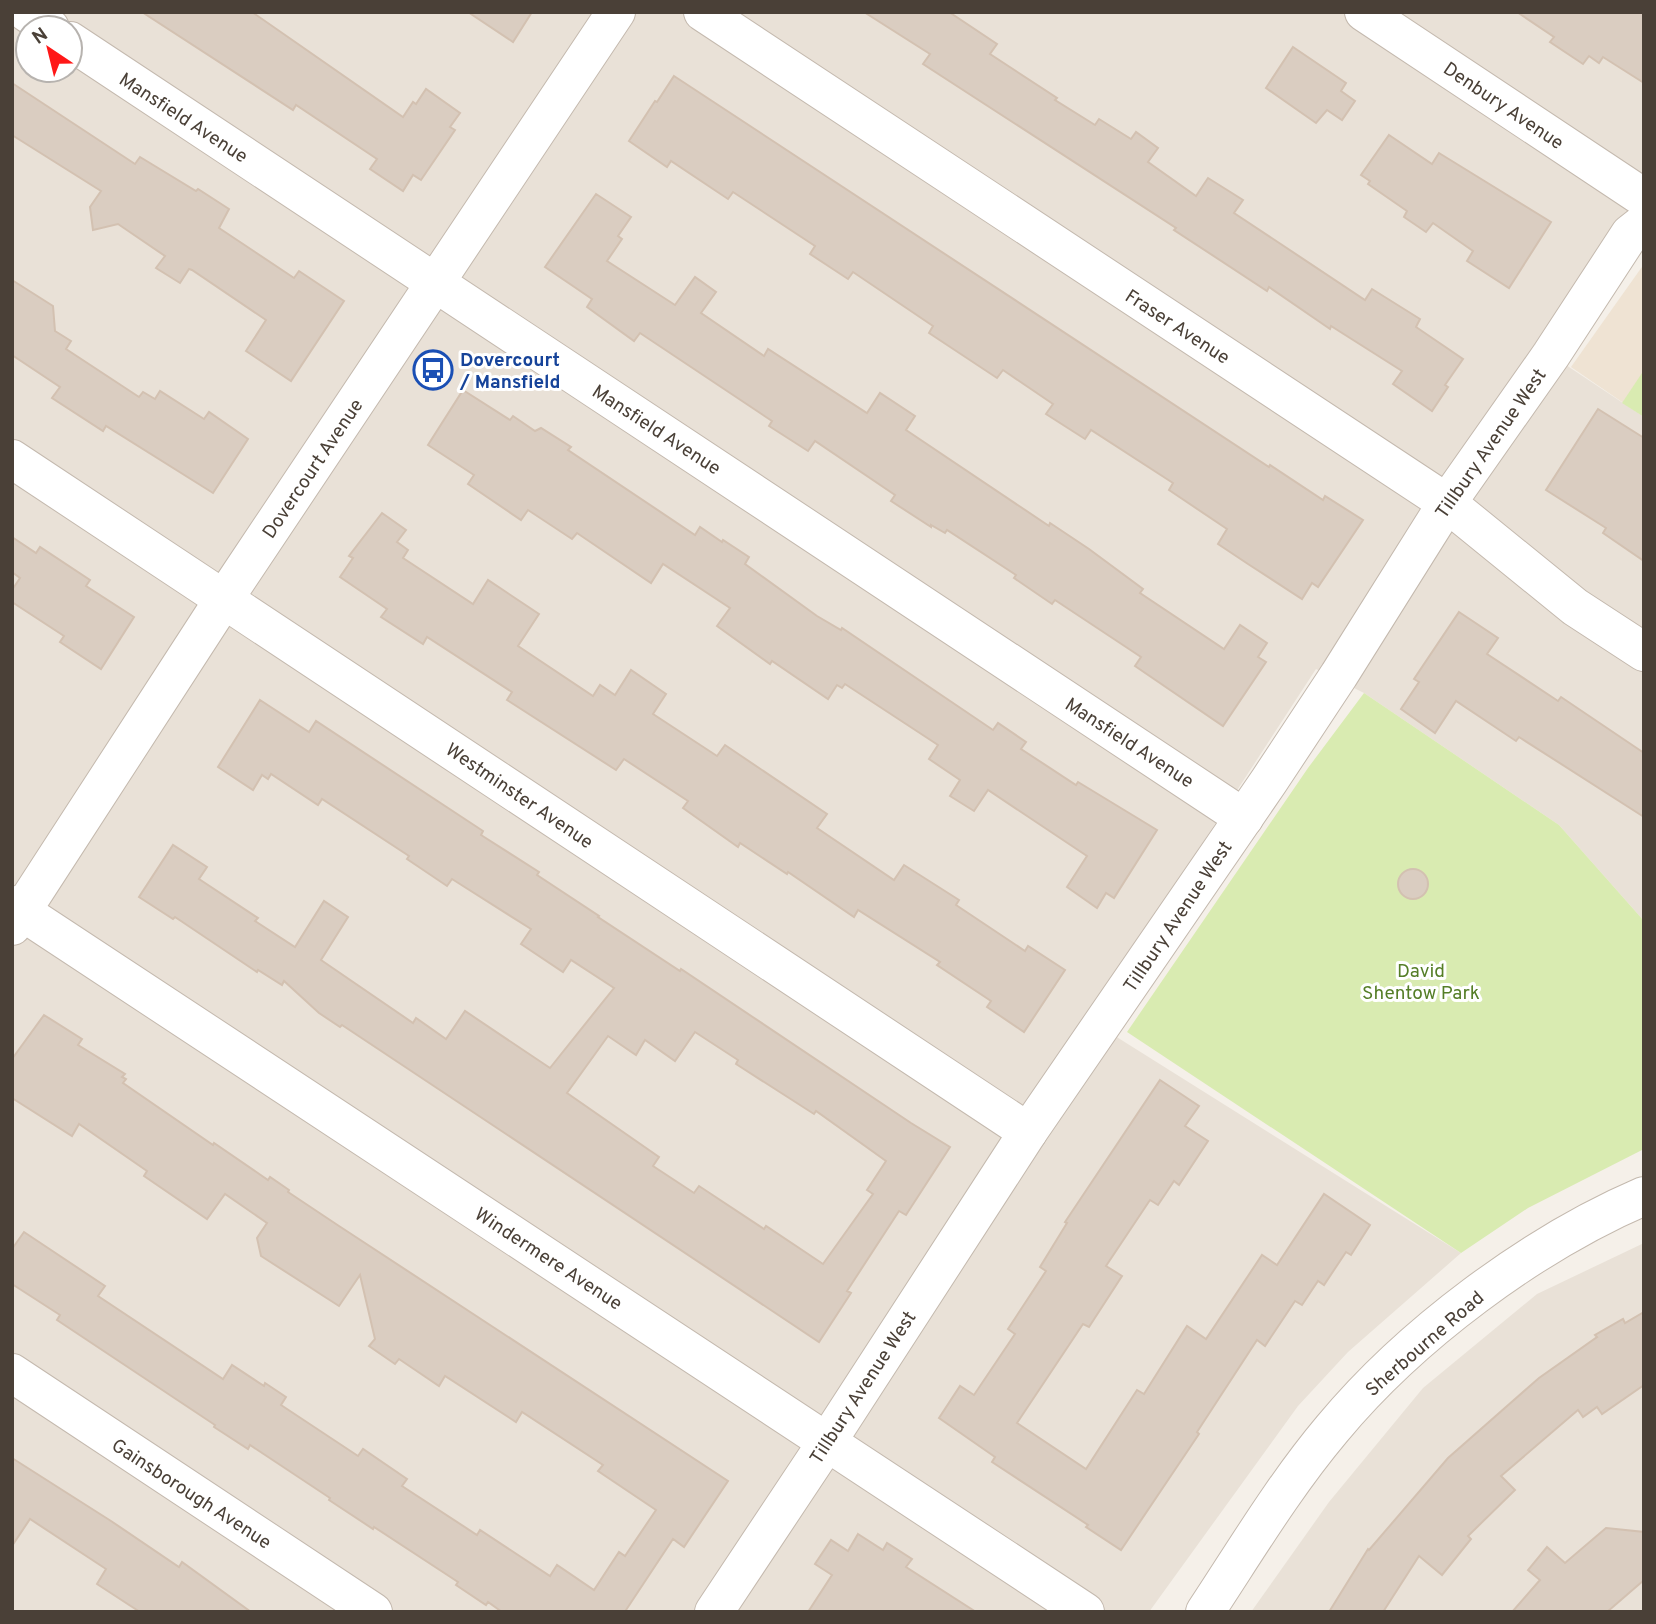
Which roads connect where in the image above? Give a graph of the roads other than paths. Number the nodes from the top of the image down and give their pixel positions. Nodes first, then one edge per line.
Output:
1 (616, 12) edge
2 (704, 12) edge
3 (1364, 12) edge
4 (84, 50) edge
5 (1644, 198) edge
6 (1644, 223) edge
7 (436, 284) junction
8 (12, 459) edge
9 (1447, 503) junction
10 (224, 599) junction
11 (1644, 652) edge
12 (1244, 818) junction
13 (16, 914) edge
14 (1028, 1132) junction
15 (1644, 1196) edge
16 (12, 1373) edge
17 (827, 1442) junction
18 (373, 1612) edge
19 (714, 1612) edge
20 (1085, 1612) edge
21 (1205, 1612) edge

1 - 7 street, Dovercourt Avenue
2 - 9 street, Fraser Avenue
3 - 5 street, Denbury Avenue
4 - 7 street, Mansfield Avenue
6 - 9 street, Tillbury Avenue West
7 - 10 street, Dovercourt Avenue
7 - 12 street, Mansfield Avenue
8 - 10 street, Westminster Avenue
9 - 11 street, Fraser Avenue
9 - 12 street, Tillbury Avenue West
10 - 13 street, Dovercourt Avenue
10 - 14 street, Westminster Avenue
12 - 14 street, Tillbury Avenue West
13 - 17 street, Windermere Avenue
14 - 17 street, Tillbury Avenue West
15 - 21 street, Sherbourne Road
16 - 18 street, Gainsborough Avenue
17 - 19 street, Tillbury Avenue West
17 - 20 street, Windermere Avenue

